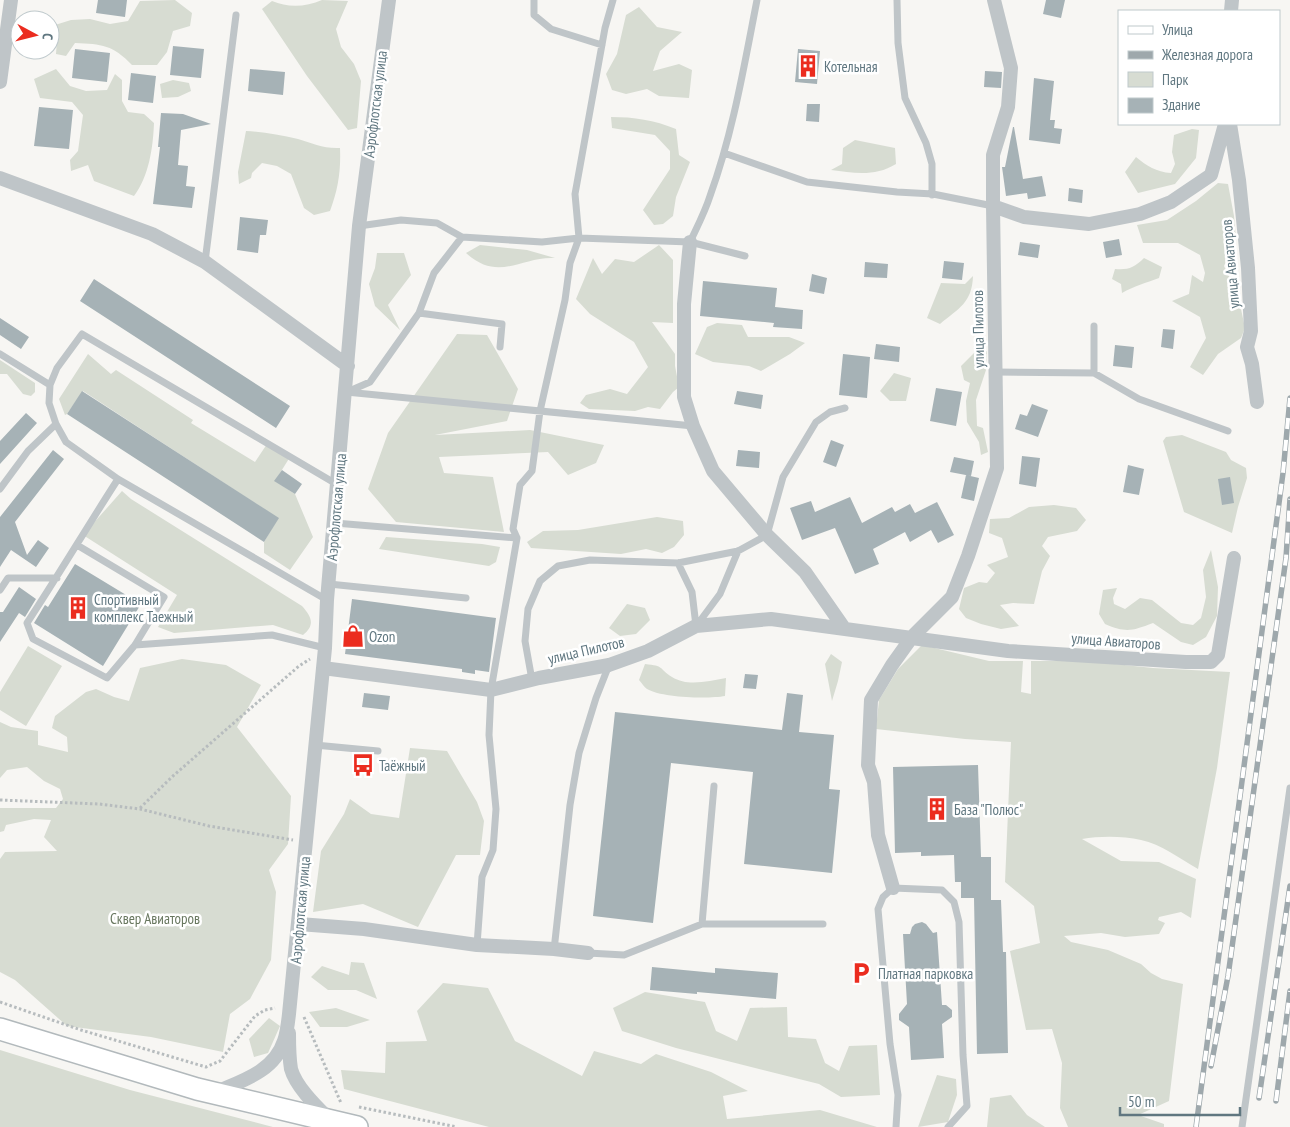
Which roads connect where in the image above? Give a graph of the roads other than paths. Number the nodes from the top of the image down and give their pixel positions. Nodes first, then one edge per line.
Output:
1 (11, 0) edge
2 (389, 0) edge
3 (534, 0) edge
4 (613, 0) edge
5 (757, 0) edge
6 (897, 0) edge
7 (994, 0) edge
8 (236, 15) dead end
9 (602, 45) junction
10 (0, 82) edge
11 (1225, 125) edge
12 (1230, 125) edge
13 (724, 154) junction
14 (0, 178) edge
15 (932, 194) junction
16 (992, 206) junction
17 (359, 226) junction
18 (462, 237) junction
19 (579, 238) junction
20 (690, 242) junction
21 (745, 256) dead end
22 (204, 262) junction
23 (419, 313) junction
24 (1094, 326) dead end
25 (500, 347) dead end
26 (0, 354) edge
27 (348, 366) junction
28 (995, 372) junction
29 (1094, 373) junction
30 (50, 385) junction
31 (346, 392) junction
32 (1257, 402) dead end
33 (845, 408) dead end
34 (540, 411) junction
35 (56, 424) junction
36 (693, 426) junction
37 (1228, 431) dead end
38 (118, 479) junction
39 (338, 485) junction
40 (0, 489) edge
41 (335, 523) junction
42 (767, 535) junction
43 (517, 538) junction
44 (77, 545) junction
45 (738, 551) junction
46 (1234, 558) dead end
47 (678, 563) junction
48 (57, 578) junction
49 (329, 584) junction
50 (0, 590) edge
51 (466, 598) dead end
52 (327, 600) junction
53 (696, 626) junction
54 (844, 628) junction
55 (912, 637) junction
56 (135, 646) junction
57 (325, 648) junction
58 (609, 665) junction
59 (323, 668) junction
60 (532, 680) junction
61 (491, 690) junction
62 (315, 745) junction
63 (378, 751) dead end
64 (714, 786) dead end
65 (1290, 788) edge
66 (893, 888) junction
67 (300, 924) junction
68 (702, 924) junction
69 (823, 924) dead end
70 (477, 946) junction
71 (554, 951) junction
72 (588, 953) joint
73 (290, 1010) junction
74 (0, 1029) edge
75 (213, 1093) junction
76 (331, 1121) junction
77 (356, 1127) edge
78 (896, 1127) edge
79 (948, 1127) edge
80 (1242, 1127) edge

1 - 10 street
2 - 17 street, Аэрофлотская улица
3 - 9 lane
4 - 9 lane
5 - 13 lane
6 - 15 lane
7 - 16 street, улица Пилотов
8 - 22 lane
9 - 19 lane
11 - 16 street
12 - 32 street, улица Авиаторов
13 - 15 lane
13 - 20 lane
14 - 22 street
15 - 16 lane
16 - 28 street, улица Пилотов
17 - 18 lane
17 - 27 street, Аэрофлотская улица
18 - 19 lane
18 - 23 lane
19 - 20 lane
19 - 34 lane
20 - 21 lane
20 - 36 street
22 - 27 street
23 - 25 lane
23 - 31 lane
24 - 29 lane
26 - 30 lane
27 - 31 street, Аэрофлотская улица
28 - 29 lane
28 - 55 street, улица Пилотов
29 - 37 lane
30 - 35 lane
30 - 39 lane
31 - 34 lane
31 - 39 street, Аэрофлотская улица
33 - 42 lane
34 - 36 lane
34 - 43 lane
35 - 38 lane
35 - 40 lane
36 - 42 street
38 - 44 lane
38 - 52 lane
39 - 41 street, Аэрофлотская улица
41 - 43 lane
41 - 49 street, Аэрофлотская улица
42 - 45 lane
42 - 54 street
43 - 61 lane
44 - 48 lane
44 - 56 lane
45 - 47 lane
45 - 53 lane
46 - 55 street, улица Авиаторов
47 - 53 lane
47 - 60 lane
48 - 50 lane
48 - 56 lane
49 - 51 lane
49 - 52 street, Аэрофлотская улица
52 - 57 street, Аэрофлотская улица
53 - 54 street, улица Пилотов
53 - 58 street, улица Пилотов
54 - 55 street, улица Пилотов
55 - 66 street, улица Пилотов
56 - 57 lane
57 - 59 street, Аэрофлотская улица
58 - 60 street, улица Пилотов
58 - 71 lane
59 - 61 street, улица Пилотов
59 - 62 street, Аэрофлотская улица
60 - 61 street, улица Пилотов
61 - 70 lane
62 - 63 lane
62 - 67 street, Аэрофлотская улица
64 - 68 lane
65 - 80 lane
66 - 78 lane
66 - 79 lane
67 - 70 street
67 - 73 street, Аэрофлотская улица
68 - 69 lane
68 - 72 lane
70 - 71 street
71 - 72 street
73 - 75 street, Аэрофлотская улица
73 - 76 street, Аэрофлотская улица
74 - 75 main road
75 - 76 main road
76 - 77 main road

